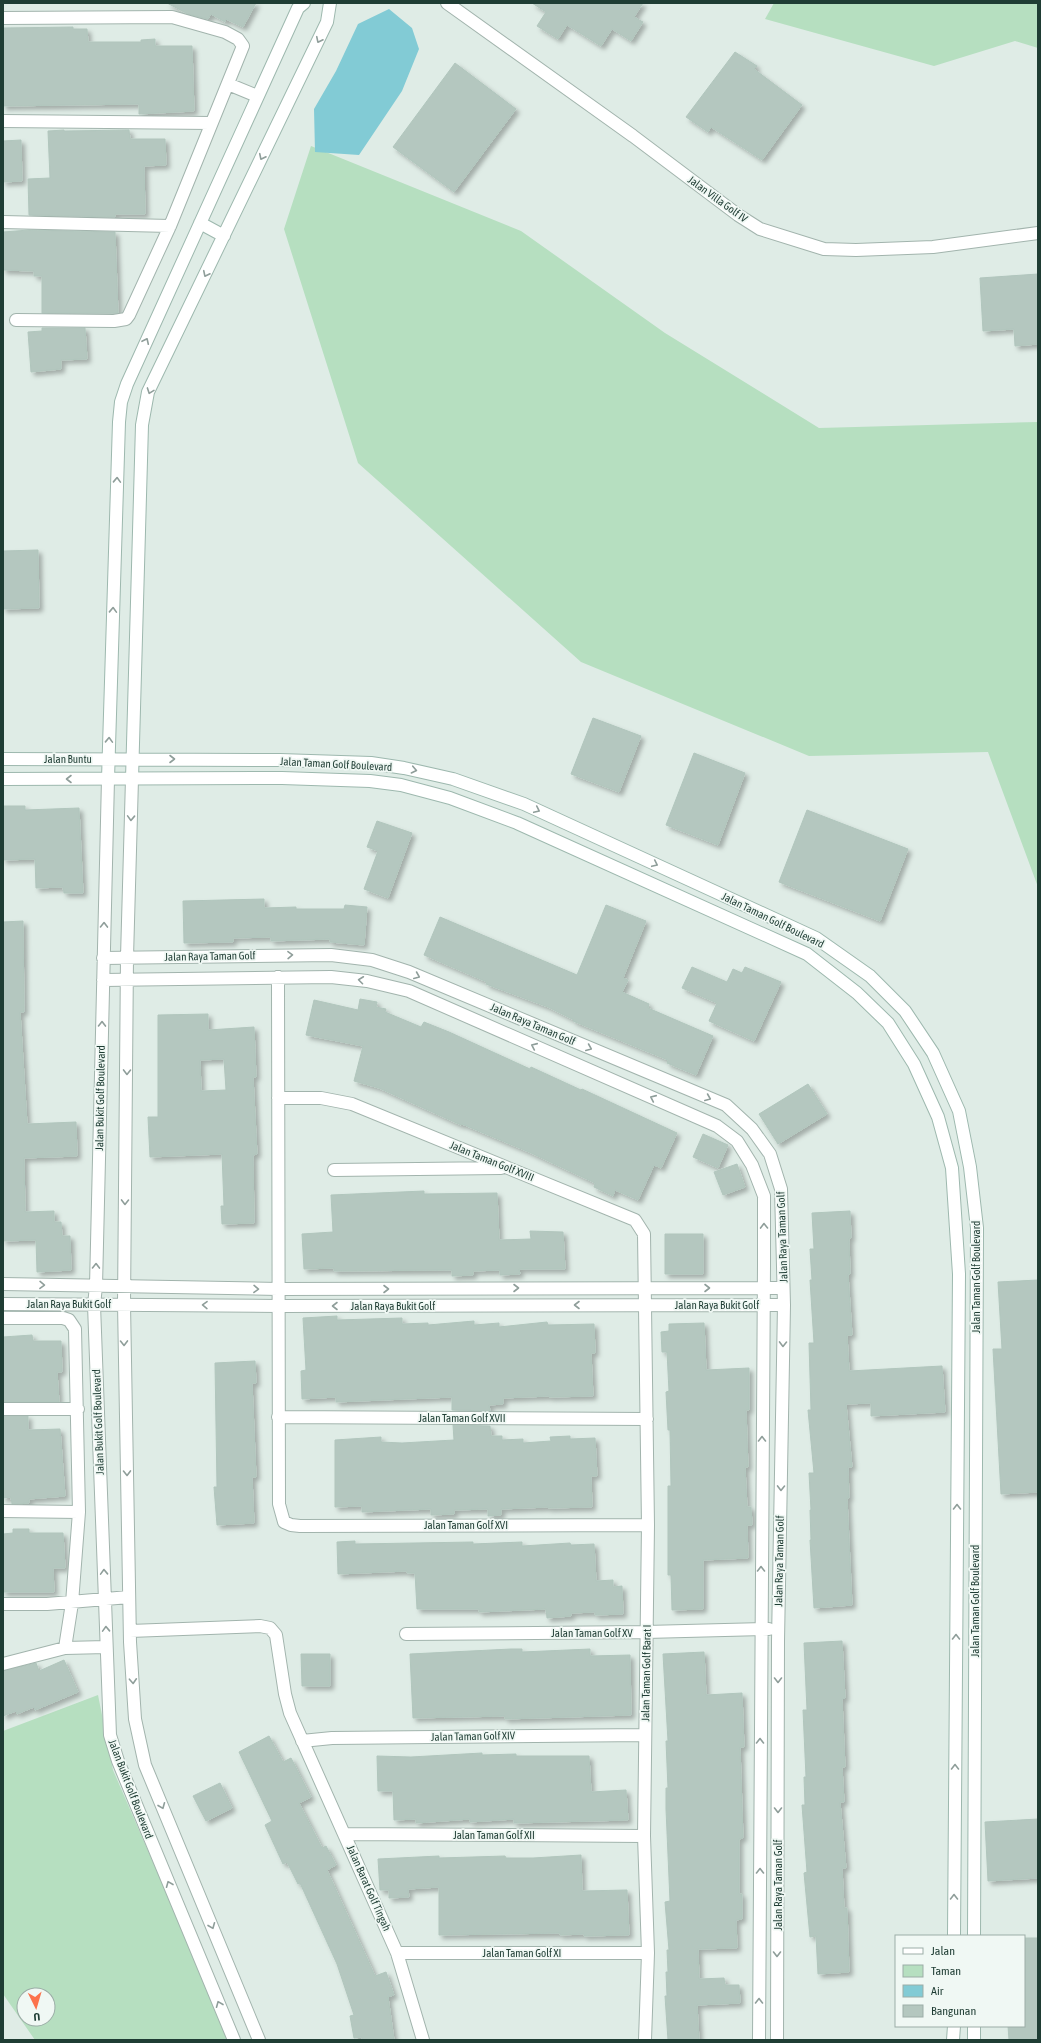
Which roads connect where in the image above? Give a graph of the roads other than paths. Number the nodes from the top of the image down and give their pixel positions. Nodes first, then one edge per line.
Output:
1 (304, 3) edge
2 (330, 3) edge
3 (447, 3) edge
4 (3, 18) edge
5 (228, 84) junction
6 (257, 96) junction
7 (3, 121) edge
8 (211, 123) junction
9 (3, 222) edge
10 (200, 223) junction
11 (170, 226) junction
12 (1038, 233) edge
13 (224, 236) junction
14 (16, 320) dead end
15 (3, 758) edge
16 (108, 759) junction
17 (133, 759) junction
18 (3, 779) edge
19 (108, 779) junction
20 (132, 779) junction
21 (227, 956) junction
22 (268, 956) junction
23 (133, 957) junction
24 (103, 958) junction
25 (273, 977) junction
26 (227, 978) junction
27 (128, 979) junction
28 (103, 980) junction
29 (278, 1098) junction
30 (507, 1168) junction
31 (334, 1170) dead end
32 (959, 1274) junction
33 (977, 1274) junction
34 (3, 1284) edge
35 (96, 1286) junction
36 (124, 1286) junction
37 (646, 1288) junction
38 (764, 1288) junction
39 (783, 1288) junction
40 (278, 1289) junction
41 (3, 1304) edge
42 (124, 1304) junction
43 (94, 1305) junction
44 (646, 1305) junction
45 (763, 1305) junction
46 (784, 1305) junction
47 (278, 1306) junction
48 (3, 1318) edge
49 (3, 1409) edge
50 (78, 1409) junction
51 (278, 1417) junction
52 (647, 1419) junction
53 (3, 1512) edge
54 (79, 1512) junction
55 (648, 1525) junction
56 (129, 1598) junction
57 (105, 1600) junction
58 (72, 1603) junction
59 (3, 1604) edge
60 (761, 1629) junction
61 (778, 1629) junction
62 (130, 1631) junction
63 (646, 1632) junction
64 (406, 1634) dead end
65 (106, 1647) junction
66 (65, 1648) junction
67 (3, 1664) edge
68 (645, 1735) junction
69 (302, 1741) junction
70 (344, 1834) junction
71 (644, 1836) junction
72 (954, 1935) edge
73 (974, 1935) edge
74 (397, 1953) junction
75 (648, 1953) junction
76 (954, 2027) edge
77 (974, 2027) edge
78 (234, 2040) edge
79 (259, 2040) edge
80 (423, 2040) edge
81 (645, 2040) edge
82 (759, 2040) edge
83 (777, 2040) edge
84 (954, 2040) edge
85 (974, 2040) edge

1 - 6 street, Jalan Bukit Golf Boulevard
2 -> 13 street, Jalan Bukit Golf Boulevard
3 - 12 street, Jalan Villa Golf IV
4 - 5 street
5 - 6 street
5 - 8 street
6 - 10 street, Jalan Bukit Golf Boulevard
7 - 8 street
8 - 11 street
9 - 11 street
10 - 13 street
16 -> 10 street, Jalan Bukit Golf Boulevard
11 - 14 street
13 -> 17 street, Jalan Bukit Golf Boulevard
15 - 16 street, Jalan Buntu
16 - 17 street, Jalan Buntu
16 - 19 street, Jalan Bukit Golf Boulevard
17 - 20 street, Jalan Bukit Golf Boulevard
17 -> 33 street, Jalan Taman Golf Boulevard
19 -> 18 street, Jalan Buntu
19 - 20 street, Jalan Buntu
24 -> 19 street, Jalan Bukit Golf Boulevard
20 -> 23 street, Jalan Bukit Golf Boulevard
20 - 32 street, Jalan Taman Golf Boulevard
21 - 22 street, Jalan Raya Taman Golf
21 - 23 street, Jalan Raya Taman Golf
21 - 26 street
22 - 25 street
22 -> 39 street, Jalan Raya Taman Golf
23 - 24 street, Jalan Raya Taman Golf
23 - 27 street, Jalan Bukit Golf Boulevard
24 - 28 street, Jalan Bukit Golf Boulevard
25 - 26 street, Jalan Raya Taman Golf
25 - 29 street
38 -> 25 street, Jalan Raya Taman Golf
26 - 27 street, Jalan Raya Taman Golf
27 - 28 street, Jalan Raya Taman Golf
27 -> 36 street, Jalan Bukit Golf Boulevard
35 -> 28 street, Jalan Bukit Golf Boulevard
29 - 30 street, Jalan Taman Golf XVIII
29 - 40 street
30 - 31 street
30 - 37 street, Jalan Taman Golf XVIII
32 - 33 street
72 -> 32 street, Jalan Taman Golf Boulevard
33 - 73 street, Jalan Taman Golf Boulevard
34 -> 35 street, Jalan Raya Bukit Golf
35 - 36 street, Jalan Raya Bukit Golf
35 - 43 street, Jalan Bukit Golf Boulevard
36 -> 40 street, Jalan Raya Bukit Golf
36 - 42 street, Jalan Bukit Golf Boulevard
37 -> 38 street, Jalan Raya Bukit Golf
40 -> 37 street, Jalan Raya Bukit Golf
37 - 44 street, Jalan Taman Golf XVIII
38 - 39 street, Jalan Raya Bukit Golf
38 - 45 street, Jalan Raya Taman Golf
39 - 46 street, Jalan Raya Taman Golf
40 - 47 street
41 - 43 street, Jalan Raya Bukit Golf
42 - 43 street, Jalan Raya Bukit Golf
47 -> 42 street, Jalan Raya Bukit Golf
42 -> 56 street, Jalan Bukit Golf Boulevard
57 -> 43 street, Jalan Bukit Golf Boulevard
44 - 45 street, Jalan Raya Bukit Golf
44 -> 47 street, Jalan Raya Bukit Golf
44 - 52 street, Jalan Taman Golf Barat I
45 - 46 street, Jalan Raya Bukit Golf
60 -> 45 street, Jalan Raya Taman Golf
46 -> 61 street, Jalan Raya Taman Golf
47 - 51 street
48 - 50 street
49 - 50 street
50 - 54 street
51 - 52 street, Jalan Taman Golf XVII
51 - 55 street, Jalan Taman Golf XVI
52 - 55 street, Jalan Taman Golf Barat I
53 - 54 street
54 - 58 street
55 - 63 street, Jalan Taman Golf Barat I
56 - 57 street
56 - 62 street, Jalan Bukit Golf Boulevard
57 - 58 street
65 -> 57 street, Jalan Bukit Golf Boulevard
58 - 59 street
58 - 66 street
60 - 61 street, Jalan Taman Golf XV
60 - 63 street, Jalan Taman Golf XV
82 -> 60 street, Jalan Raya Taman Golf
61 -> 83 street, Jalan Raya Taman Golf
62 - 69 street, Jalan Barat Golf Tingah
62 -> 79 street, Jalan Bukit Golf Boulevard
63 - 64 street, Jalan Taman Golf XV
63 - 68 street, Jalan Taman Golf Barat I
65 - 66 street
78 -> 65 street, Jalan Bukit Golf Boulevard
66 - 67 street
68 - 69 street, Jalan Taman Golf XIV
68 - 71 street, Jalan Taman Golf Barat I
69 - 70 street, Jalan Barat Golf Tingah
70 - 71 street, Jalan Taman Golf XII
70 - 74 street, Jalan Barat Golf Tingah
71 - 75 street, Jalan Taman Golf Barat I
74 - 75 street, Jalan Taman Golf XI
74 - 80 street, Jalan Barat Golf Tingah
75 - 81 street, Jalan Taman Golf Barat I
76 - 84 street
77 - 85 street

